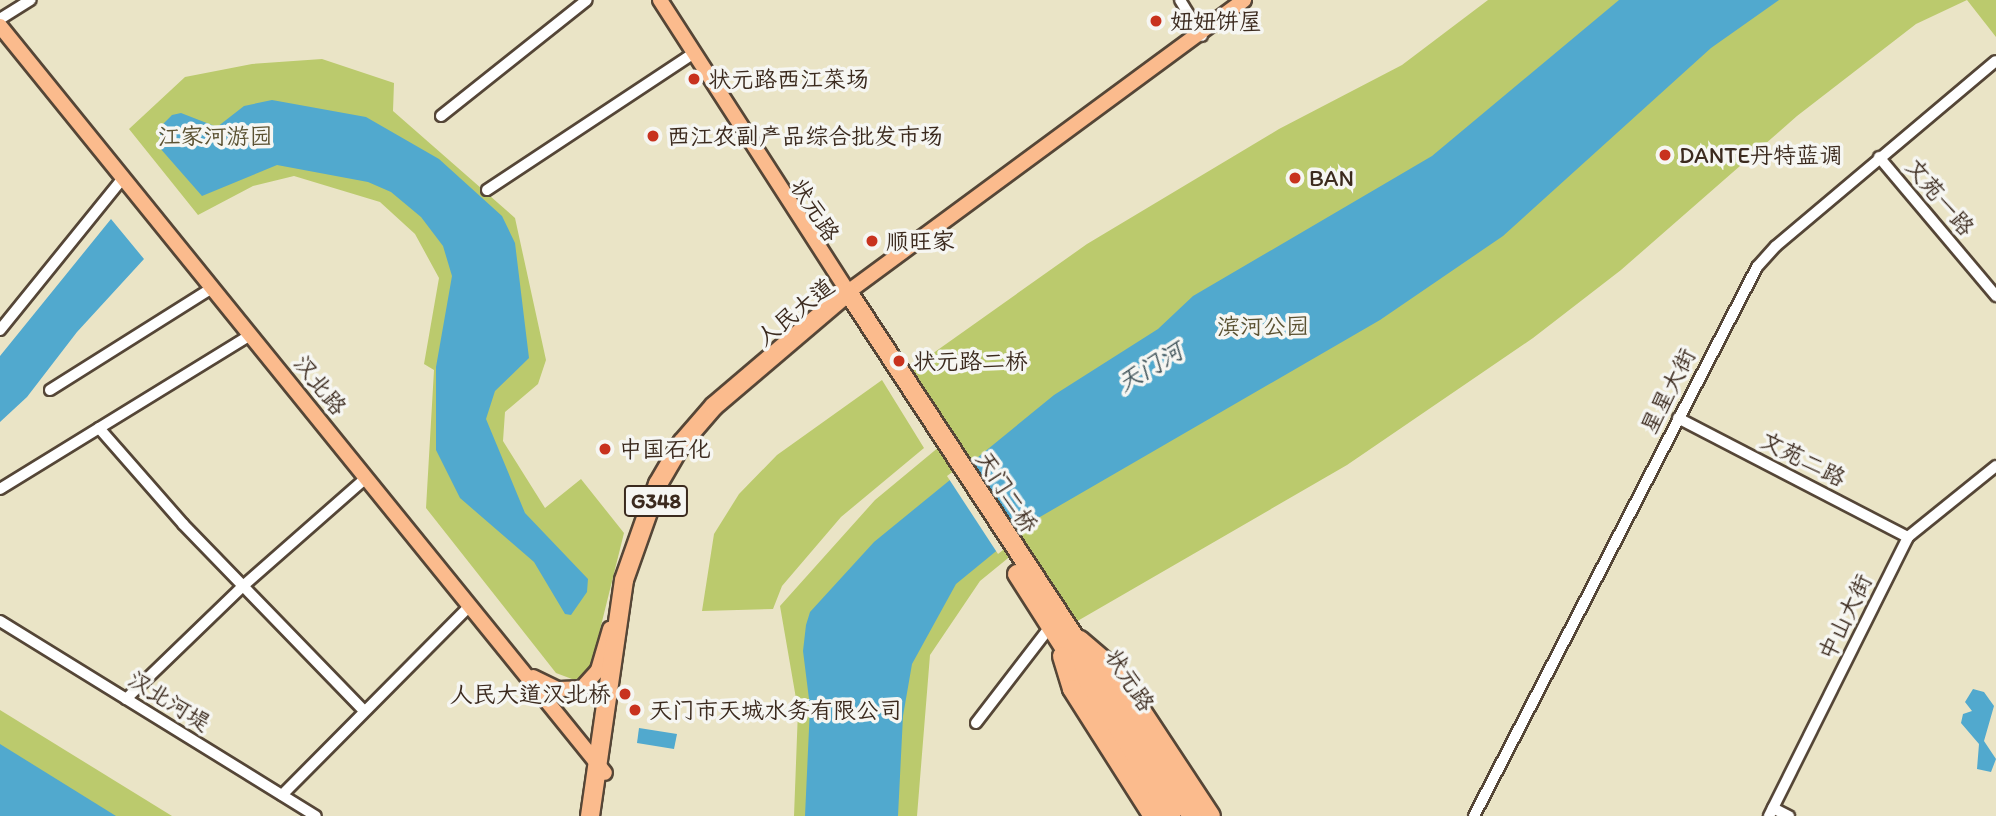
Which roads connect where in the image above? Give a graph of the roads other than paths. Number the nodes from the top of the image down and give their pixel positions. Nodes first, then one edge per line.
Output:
1 (30, 0) edge
2 (587, 0) edge
3 (651, 0) edge
4 (660, 0) edge
5 (1180, 0) edge
6 (1244, 0) edge
7 (1255, 0) edge
8 (0, 19) edge
9 (0, 26) edge
10 (1201, 34) junction
11 (688, 57) junction
12 (1996, 61) edge
13 (441, 116) dead end
14 (1879, 157) junction
15 (123, 178) junction
16 (487, 190) dead end
17 (212, 288) junction
18 (1996, 296) edge
19 (846, 297) junction
20 (0, 330) edge
21 (250, 335) junction
22 (50, 390) dead end
23 (1678, 418) junction
24 (99, 428) junction
25 (940, 444) joint
26 (1996, 466) edge
27 (366, 478) junction
28 (0, 489) edge
29 (1909, 537) junction
30 (1024, 574) joint
31 (624, 580) junction
32 (243, 586) junction
33 (470, 606) junction
34 (0, 621) edge
35 (1059, 633) junction
36 (527, 674) junction
37 (126, 699) junction
38 (363, 710) junction
39 (976, 723) dead end
40 (601, 768) junction
41 (282, 795) junction
42 (1771, 812) edge
43 (316, 816) edge
44 (590, 816) edge
45 (601, 816) edge
46 (1153, 816) edge
47 (1171, 816) edge
48 (1192, 816) edge
49 (1211, 816) edge
50 (1474, 816) edge
51 (1789, 816) edge

1 - 8 street
2 - 13 street
3 - 11 main road, 状元路
4 - 19 main road, 状元路
5 - 10 street
6 - 10 main road, 人民大道
7 - 10 main road, 人民大道
9 - 15 main road, 汉北路
10 - 19 main road, 人民大道
11 - 16 street
11 - 19 main road, 状元路
12 - 14 street, 星星大街
14 - 18 street, 文苑一路
14 - 23 street, 星星大街
15 - 17 main road, 汉北路
15 - 20 street
17 - 21 main road, 汉北路
17 - 22 street
19 - 25 highway, 状元路
19 - 31 highway, 人民大道 / G348
19 - 40 highway, 人民大道 / G348
21 - 24 street
21 - 27 main road, 汉北路
23 - 29 street, 文苑二路
23 - 50 street, 星星大街
24 - 28 street
24 - 32 street
25 - 30 highway, 天门二桥
26 - 29 street, 中山大街
27 - 32 street
27 - 33 main road, 汉北路
29 - 42 street, 中山大街
30 - 35 highway, 状元路
31 - 36 main road
31 - 40 highway, 人民大道 / G348
32 - 37 street
32 - 38 street
33 - 36 main road, 汉北路
33 - 38 street
34 - 37 street, 汉北河堤
35 - 39 street
35 - 46 highway
35 - 47 highway, 状元路
35 - 48 highway, 状元路
35 - 49 highway
36 - 40 main road, 汉北路
37 - 41 street, 汉北河堤
38 - 41 street
40 - 44 highway, 人民大道 / G348
40 - 45 highway, 人民大道 / G348
41 - 43 street, 汉北河堤
42 - 51 street

